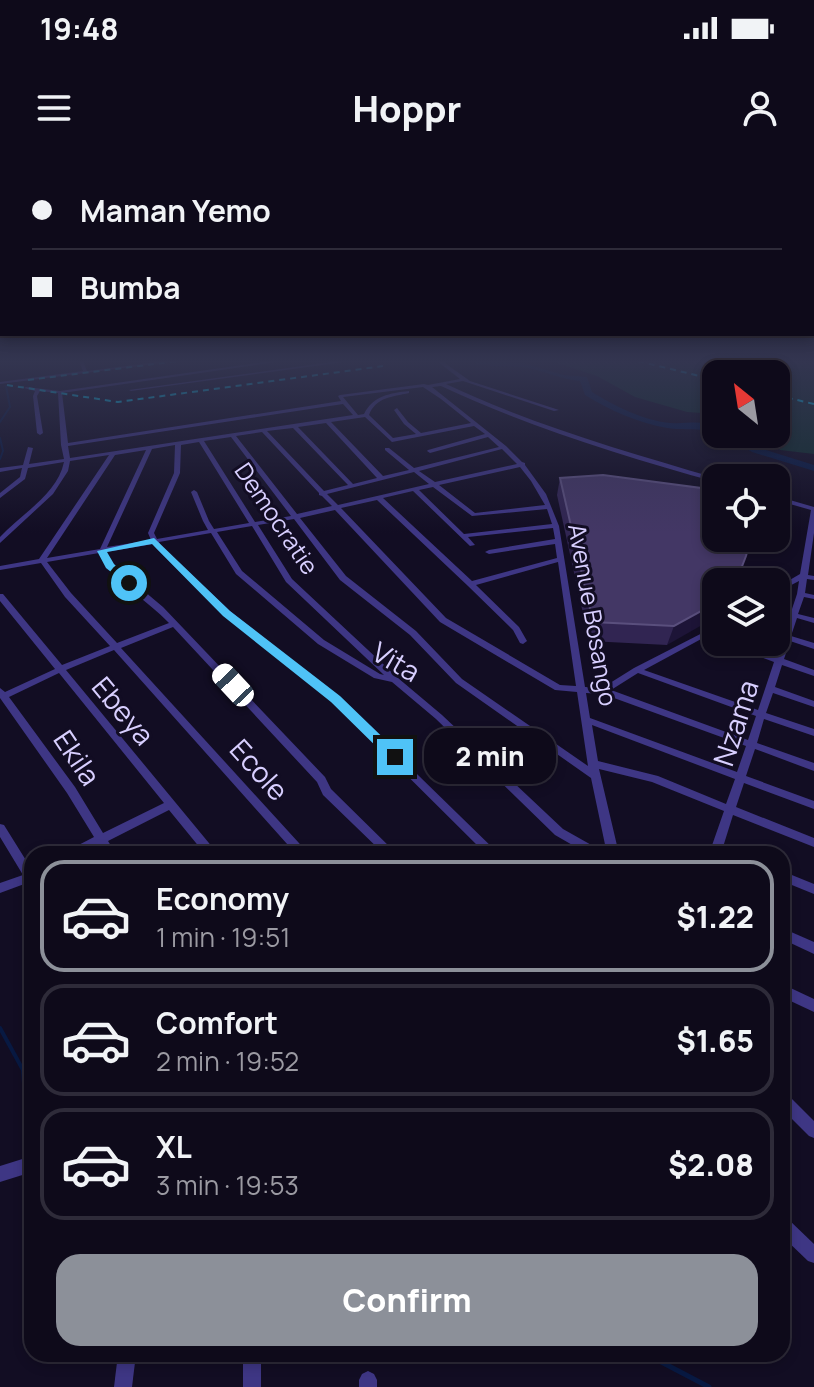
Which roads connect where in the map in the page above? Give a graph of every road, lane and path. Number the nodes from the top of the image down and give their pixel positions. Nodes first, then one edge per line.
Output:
1 (38, 418) edge
2 (59, 418) edge
3 (238, 418) edge
4 (343, 418) edge
5 (369, 418) edge
6 (403, 418) edge
7 (468, 418) edge
8 (527, 418) edge
9 (327, 421) junction
10 (475, 424) junction
11 (294, 426) junction
12 (264, 431) junction
13 (40, 433) dead end
14 (421, 435) junction
15 (489, 435) junction
16 (233, 436) junction
17 (201, 441) junction
18 (178, 444) junction
19 (64, 445) junction
20 (504, 447) junction
21 (30, 448) dead end
22 (149, 449) junction
23 (387, 449) dead end
24 (430, 451) dead end
25 (112, 455) junction
26 (67, 462) junction
27 (523, 464) junction
28 (25, 468) junction
29 (0, 470) edge
30 (414, 470) junction
31 (702, 476) edge
32 (381, 478) junction
33 (351, 485) junction
34 (436, 485) junction
35 (415, 490) junction
36 (194, 492) dead end
37 (321, 494) junction
38 (0, 496) edge
39 (380, 499) junction
40 (790, 502) edge
41 (549, 507) junction
42 (335, 508) junction
43 (814, 510) edge
44 (294, 517) junction
45 (813, 523) edge
46 (251, 524) junction
47 (556, 526) junction
48 (212, 531) junction
49 (463, 536) junction
50 (812, 539) edge
51 (0, 541) edge
52 (154, 541) junction
53 (558, 541) junction
54 (472, 545) dead end
55 (102, 551) junction
56 (489, 552) dead end
57 (811, 557) edge
58 (560, 559) junction
59 (42, 560) junction
60 (0, 568) edge
61 (809, 577) edge
62 (471, 584) junction
63 (790, 585) edge
64 (801, 594) junction
65 (0, 596) edge
66 (814, 597) edge
67 (795, 615) junction
68 (814, 621) edge
69 (172, 625) junction
70 (790, 631) edge
71 (702, 635) edge
72 (790, 639) edge
73 (523, 641) dead end
74 (118, 646) junction
75 (814, 646) edge
76 (764, 656) edge
77 (782, 656) edge
78 (780, 662) junction
79 (637, 670) junction
80 (61, 671) junction
81 (814, 673) edge
82 (395, 680) junction
83 (770, 689) junction
84 (582, 691) junction
85 (604, 691) junction
86 (2, 694) edge
87 (814, 704) edge
88 (763, 714) junction
89 (587, 720) junction
90 (814, 733) edge
91 (752, 742) junction
92 (593, 764) junction
93 (814, 767) edge
94 (596, 776) junction
95 (742, 776) junction
96 (171, 804) junction
97 (814, 805) edge
98 (731, 809) junction
99 (0, 828) edge
100 (98, 838) junction
101 (814, 843) edge
102 (84, 846) edge
103 (104, 846) edge
104 (205, 846) edge
105 (296, 846) edge
106 (383, 846) edge
107 (485, 846) edge
108 (584, 846) edge
109 (611, 846) edge
110 (718, 846) edge
111 (24, 867) edge
112 (790, 879) edge
113 (24, 880) edge
114 (0, 888) edge
115 (814, 889) edge
116 (790, 937) edge
117 (814, 948) edge
118 (790, 994) edge
119 (814, 1006) edge
120 (790, 1107) edge
121 (814, 1131) edge
122 (24, 1167) edge
123 (0, 1174) edge
124 (790, 1232) edge
125 (814, 1255) edge
126 (126, 1362) edge
127 (252, 1362) edge
128 (123, 1387) edge
129 (252, 1387) edge

1 - 13 street
2 - 19 street
3 - 19 street
4 - 9 street
5 - 14 street
6 - 14 street
7 - 10 street, Avenue Bosango
8 - 31 street
9 - 11 street
9 - 32 street
10 - 14 street
10 - 15 street, Avenue Bosango
11 - 12 street
11 - 33 street
12 - 16 street
12 - 37 street
15 - 20 street, Avenue Bosango
15 - 24 street
16 - 17 street
16 - 44 street
17 - 18 street
17 - 46 street, Democratie
18 - 22 street
18 - 52 street
19 - 26 street
20 - 27 street, Avenue Bosango
20 - 30 street
21 - 28 street
22 - 25 street
22 - 55 street
23 - 30 street
25 - 26 street
25 - 59 street
26 - 28 street
26 - 51 street
27 - 34 street
27 - 41 street, Avenue Bosango
28 - 29 street
28 - 38 street
30 - 32 street
30 - 34 street
32 - 33 street
33 - 37 street
34 - 35 street
34 - 41 street
35 - 39 street
35 - 49 street
36 - 48 street, Vita
37 - 42 street
39 - 42 street
39 - 62 street
40 - 43 street
41 - 47 street, Avenue Bosango
42 - 44 street
42 - 84 street
43 - 45 street, Nzama
44 - 46 street
44 - 94 street
45 - 50 street, Nzama
46 - 48 street
46 - 82 street, Democratie
47 - 49 street
47 - 53 street, Avenue Bosango
48 - 52 street
48 - 82 street, Vita
49 - 54 street
50 - 57 street, Nzama
52 - 55 street
52 - 107 street
53 - 56 street
53 - 58 street, Avenue Bosango
55 - 59 street
55 - 69 street
57 - 61 street, Nzama
58 - 62 street
58 - 84 street, Avenue Bosango
59 - 60 street
59 - 74 street, Ecole
61 - 63 street
61 - 64 street, Nzama
62 - 73 street
64 - 66 street
64 - 67 street, Nzama
65 - 80 street, Ebeya
67 - 68 street
67 - 70 street, Nzama
69 - 74 street
69 - 106 street
71 - 79 street
72 - 75 street
74 - 80 street
74 - 105 street, Ecole
76 - 78 street
77 - 78 street, Nzama
78 - 81 street
78 - 83 street, Nzama
79 - 85 street
79 - 88 street
80 - 86 street
80 - 96 street, Ebeya
82 - 108 street, Vita
83 - 87 street
83 - 88 street, Nzama
84 - 85 street
84 - 89 street, Avenue Bosango
85 - 91 street
86 - 100 street, Ekila
88 - 90 street
88 - 91 street, Nzama
89 - 92 street, Avenue Bosango
89 - 95 street
91 - 93 street
91 - 95 street, Nzama
92 - 94 street, Avenue Bosango
92 - 98 street
94 - 109 street, Avenue Bosango
95 - 97 street
95 - 98 street, Nzama
96 - 100 street
96 - 104 street, Ebeya
98 - 101 street
98 - 110 street, Nzama
99 - 111 street
100 - 102 street
100 - 103 street, Ekila
112 - 115 street
113 - 114 street
116 - 117 street
118 - 119 street
120 - 121 street
122 - 123 street
124 - 125 street
126 - 128 street
127 - 129 street

